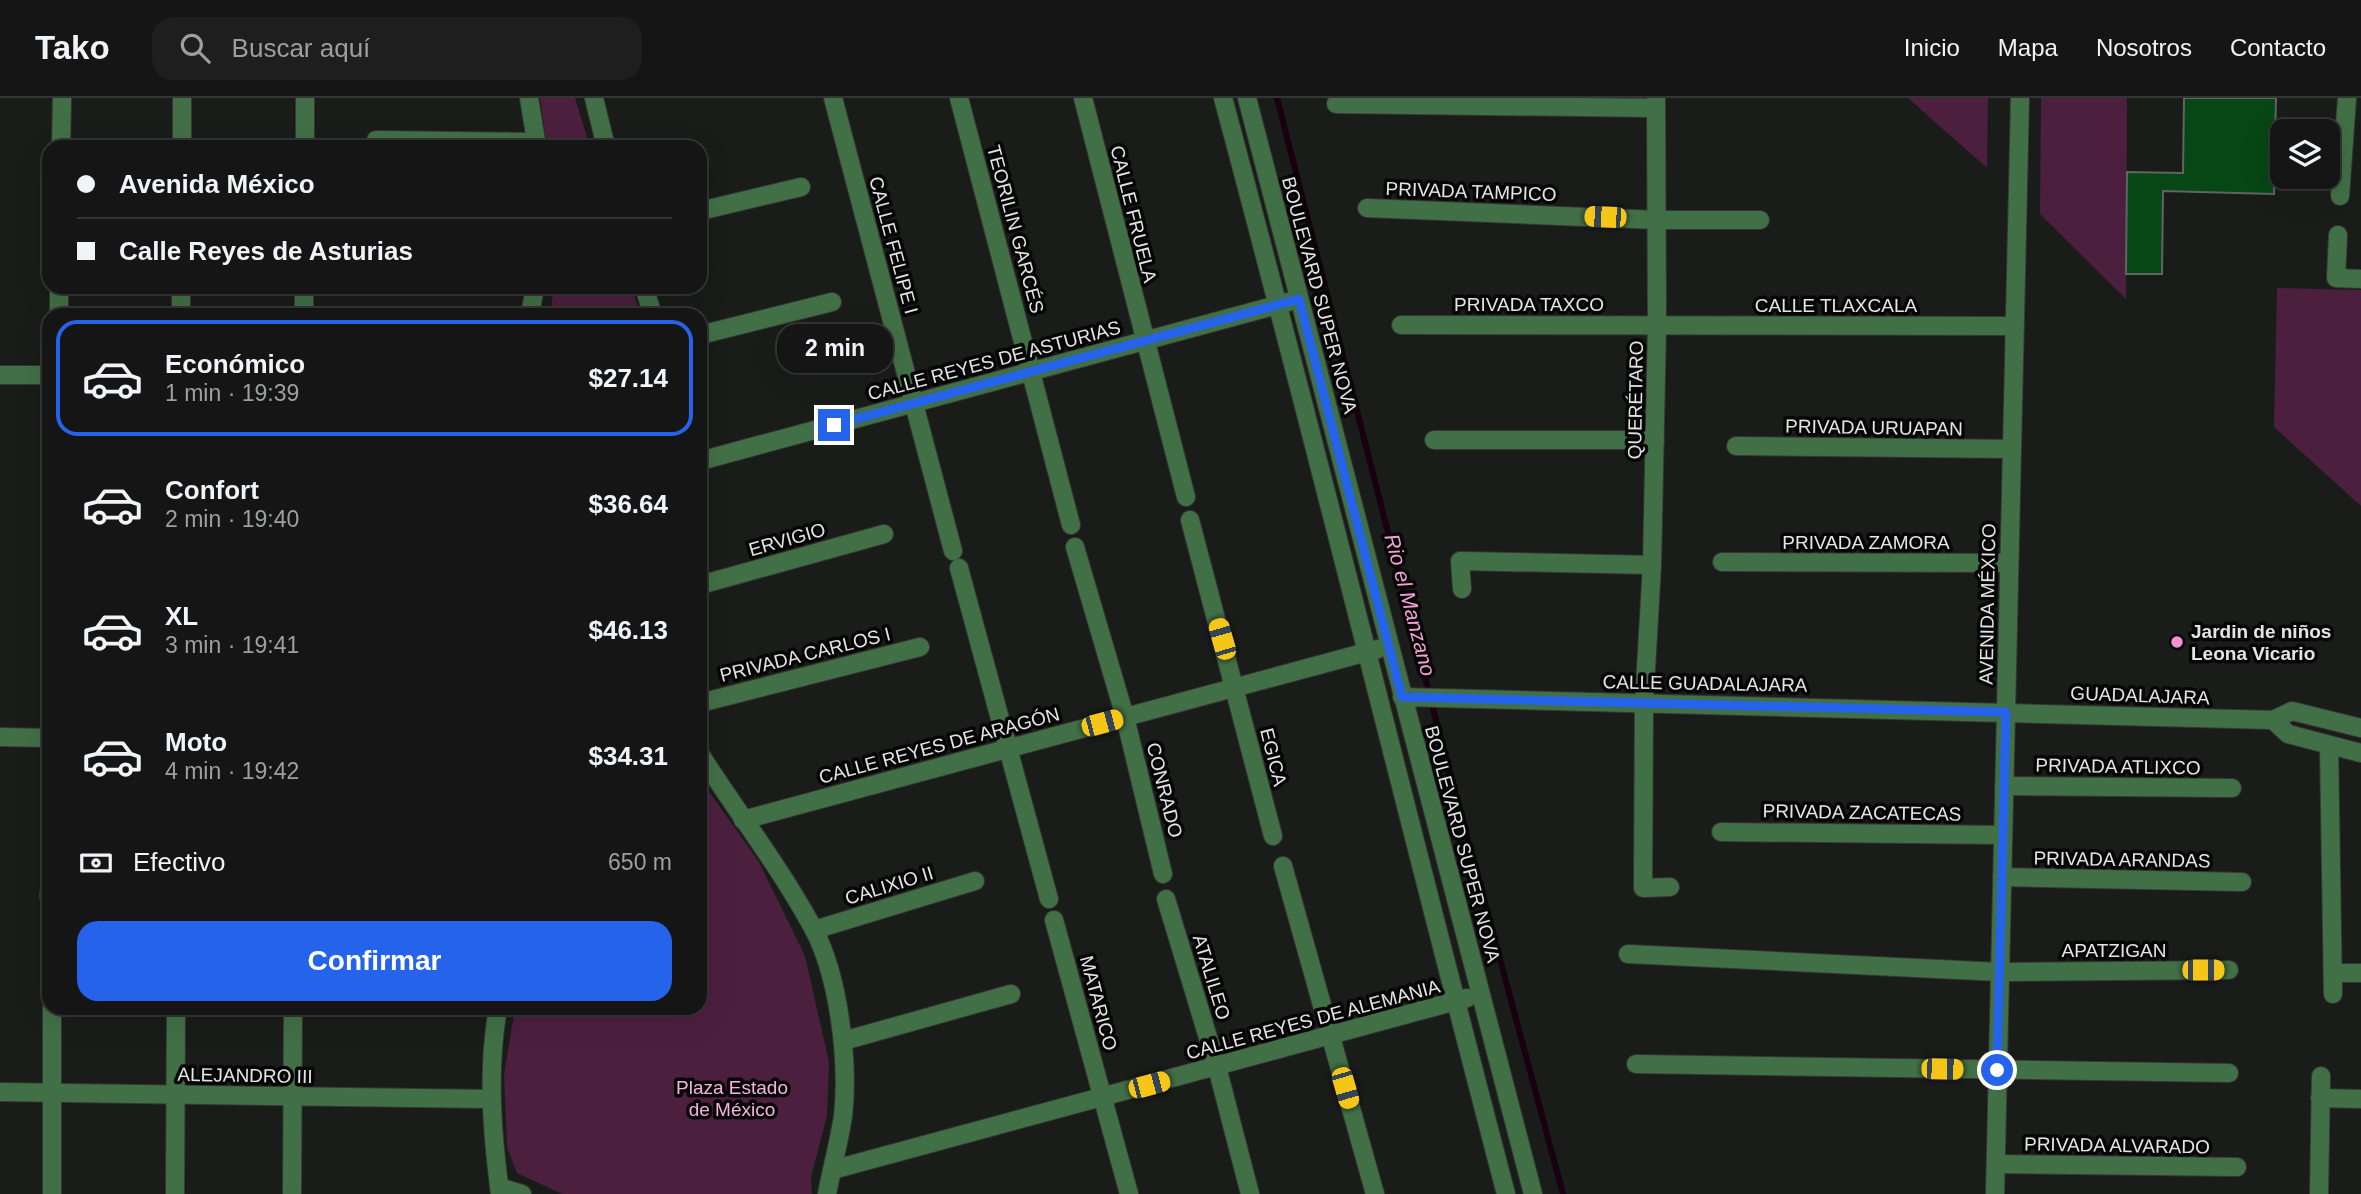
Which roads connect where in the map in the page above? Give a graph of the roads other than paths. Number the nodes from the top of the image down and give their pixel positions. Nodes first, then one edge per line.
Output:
1 (62, 98) edge
2 (182, 98) edge
3 (305, 98) edge
4 (529, 98) edge
5 (594, 98) edge
6 (833, 98) edge
7 (959, 98) edge
8 (1083, 98) edge
9 (1223, 98) edge
10 (1247, 98) edge
11 (2020, 98) edge
12 (2347, 98) edge
13 (1554, 103) edge
14 (1656, 103) edge
15 (1336, 104) dead end
16 (61, 140) edge
17 (182, 140) edge
18 (305, 140) edge
19 (536, 140) edge
20 (604, 140) edge
21 (2352, 148) edge
22 (801, 187) dead end
23 (2340, 195) dead end
24 (1367, 208) dead end
25 (707, 209) edge
26 (1658, 219) junction
27 (1760, 220) dead end
28 (2338, 235) dead end
29 (2361, 279) edge
30 (1299, 299) junction
31 (832, 302) dead end
32 (1279, 305) junction
33 (1401, 325) dead end
34 (1657, 326) junction
35 (2015, 326) junction
36 (707, 333) edge
37 (1144, 341) junction
38 (1032, 372) junction
39 (0, 375) edge
40 (42, 375) edge
41 (915, 403) junction
42 (1434, 440) dead end
43 (1655, 440) junction
44 (1736, 446) dead end
45 (2012, 449) junction
46 (707, 459) edge
47 (1186, 497) dead end
48 (1190, 520) dead end
49 (1071, 525) dead end
50 (884, 534) dead end
51 (1075, 547) dead end
52 (1722, 562) dead end
53 (2009, 563) junction
54 (1652, 565) junction
55 (707, 583) edge
56 (1462, 589) dead end
57 (920, 647) dead end
58 (1390, 647) junction
59 (1367, 652) junction
60 (1235, 687) junction
61 (1408, 697) junction
62 (707, 701) edge
63 (1644, 703) junction
64 (2006, 712) junction
65 (1125, 717) junction
66 (2273, 720) junction
67 (2361, 728) edge
68 (0, 737) edge
69 (42, 738) edge
70 (2329, 746) junction
71 (1010, 748) junction
72 (2361, 753) edge
73 (707, 765) edge
74 (2004, 786) junction
75 (2231, 788) dead end
76 (743, 820) junction
77 (1721, 832) dead end
78 (2003, 835) junction
79 (1273, 836) dead end
80 (1283, 866) dead end
81 (1163, 874) dead end
82 (2002, 877) junction
83 (975, 881) dead end
84 (2242, 882) dead end
85 (1670, 887) dead end
86 (1049, 899) dead end
87 (1166, 899) dead end
88 (1054, 920) dead end
89 (814, 930) junction
90 (1628, 954) dead end
91 (2229, 970) dead end
92 (2000, 972) junction
93 (2333, 973) junction
94 (2361, 973) edge
95 (2333, 994) dead end
96 (1011, 995) dead end
97 (1481, 995) junction
98 (1455, 1002) junction
99 (52, 1015) edge
100 (176, 1015) edge
101 (293, 1015) edge
102 (497, 1015) edge
103 (1330, 1036) junction
104 (843, 1041) junction
105 (1636, 1064) dead end
106 (1217, 1067) junction
107 (1997, 1070) junction
108 (2229, 1073) dead end
109 (2321, 1076) dead end
110 (0, 1092) edge
111 (52, 1093) junction
112 (175, 1095) junction
113 (292, 1096) junction
114 (1104, 1098) junction
115 (2320, 1098) junction
116 (2361, 1099) edge
117 (490, 1100) junction
118 (1996, 1164) junction
119 (2238, 1167) dead end
120 (832, 1170) junction
121 (500, 1191) edge
122 (52, 1194) edge
123 (175, 1194) edge
124 (292, 1194) edge
125 (522, 1194) edge
126 (827, 1194) edge
127 (1129, 1194) edge
128 (1250, 1194) edge
129 (1375, 1194) edge
130 (1507, 1194) edge
131 (1534, 1194) edge
132 (1995, 1194) edge
133 (2319, 1194) edge

1 - 16 street
2 - 17 street
3 - 18 street
4 - 19 street
5 - 20 street
6 - 41 street, CALLE FELIPE I
7 - 38 street, TEORILIN GARCÉS
8 - 37 street, CALLE FRUELA
9 - 32 street
10 - 30 street, BOULEVARD SUPER NOVA
11 - 35 street, AVENIDA MÉXICO
12 - 21 street
13 - 14 street
13 - 15 street
14 - 26 street, QUERÉTARO
21 - 23 street
22 - 25 street
24 - 26 street, PRIVADA TAMPICO
26 - 27 street, PRIVADA TAMPICO
26 - 34 street, QUERÉTARO
28 - 29 street
30 - 32 street, CALLE REYES DE ASTURIAS
30 - 58 street, BOULEVARD SUPER NOVA
31 - 36 street
32 - 37 street, CALLE REYES DE ASTURIAS
32 - 59 street
33 - 34 street, PRIVADA TAXCO
34 - 35 street, CALLE TLAXCALA
34 - 43 street, QUERÉTARO
35 - 45 street, AVENIDA MÉXICO
37 - 38 street, CALLE REYES DE ASTURIAS
37 - 47 street, CALLE FRUELA
38 - 41 street, CALLE REYES DE ASTURIAS
38 - 49 street, TEORILIN GARCÉS
39 - 40 street
41 - 46 street, CALLE REYES DE ASTURIAS
41 - 71 street, CALLE FELIPE I
42 - 43 street
43 - 54 street, QUERÉTARO
44 - 45 street, PRIVADA URUAPAN
45 - 53 street, AVENIDA MÉXICO
48 - 60 street, EGICA
50 - 55 street, ERVIGIO
51 - 65 street, CONRADO
52 - 53 street, PRIVADA ZAMORA
53 - 64 street, AVENIDA MÉXICO
54 - 56 street
54 - 63 street, QUERÉTARO
57 - 62 street, PRIVADA CARLOS I
58 - 59 street, CALLE REYES DE ARAGÓN
58 - 61 street, BOULEVARD SUPER NOVA
59 - 60 street, CALLE REYES DE ARAGÓN
59 - 98 street
60 - 65 street, CALLE REYES DE ARAGÓN
60 - 79 street, EGICA
61 - 63 street, CALLE GUADALAJARA
61 - 97 street, BOULEVARD SUPER NOVA
63 - 64 street, CALLE GUADALAJARA
63 - 85 street, QUERÉTARO
64 - 66 street, GUADALAJARA
64 - 74 street, AVENIDA MÉXICO
65 - 71 street, CALLE REYES DE ARAGÓN
65 - 81 street, CONRADO
66 - 67 street, GUADALAJARA
66 - 70 street
68 - 69 street
70 - 72 street
70 - 93 street
71 - 76 street, CALLE REYES DE ARAGÓN
71 - 86 street, CALLE FELIPE I
73 - 76 street
74 - 75 street, PRIVADA ATLIXCO
74 - 78 street, AVENIDA MÉXICO
76 - 89 street
77 - 78 street, PRIVADA ZACATECAS
78 - 82 street, AVENIDA MÉXICO
80 - 103 street
82 - 84 street, PRIVADA ARANDAS
82 - 92 street, AVENIDA MÉXICO
83 - 89 street, CALIXIO II
87 - 106 street, ATALILEO
88 - 114 street, MATARICO
89 - 104 street
90 - 92 street, APATZIGAN
91 - 92 street, APATZIGAN
92 - 107 street, AVENIDA MÉXICO
93 - 94 street
93 - 95 street
96 - 104 street
97 - 98 street, CALLE REYES DE ALEMANIA
97 - 131 street, BOULEVARD SUPER NOVA
98 - 103 street, CALLE REYES DE ALEMANIA
98 - 130 street
99 - 111 street
100 - 112 street
101 - 113 street
102 - 117 street
103 - 106 street, CALLE REYES DE ALEMANIA
103 - 129 street
104 - 120 street
105 - 107 street
106 - 114 street, CALLE REYES DE ALEMANIA
106 - 128 street, ATALILEO
107 - 108 street
107 - 118 street, AVENIDA MÉXICO
109 - 115 street
110 - 111 street, ALEJANDRO III
111 - 112 street, ALEJANDRO III
111 - 122 street
112 - 113 street, ALEJANDRO III
112 - 123 street
113 - 117 street, ALEJANDRO III
113 - 124 street
114 - 120 street, CALLE REYES DE ALEMANIA
114 - 127 street, MATARICO
115 - 116 street
115 - 133 street
117 - 121 street
118 - 119 street, PRIVADA ALVARADO
118 - 132 street, AVENIDA MÉXICO
120 - 126 street
121 - 125 street

